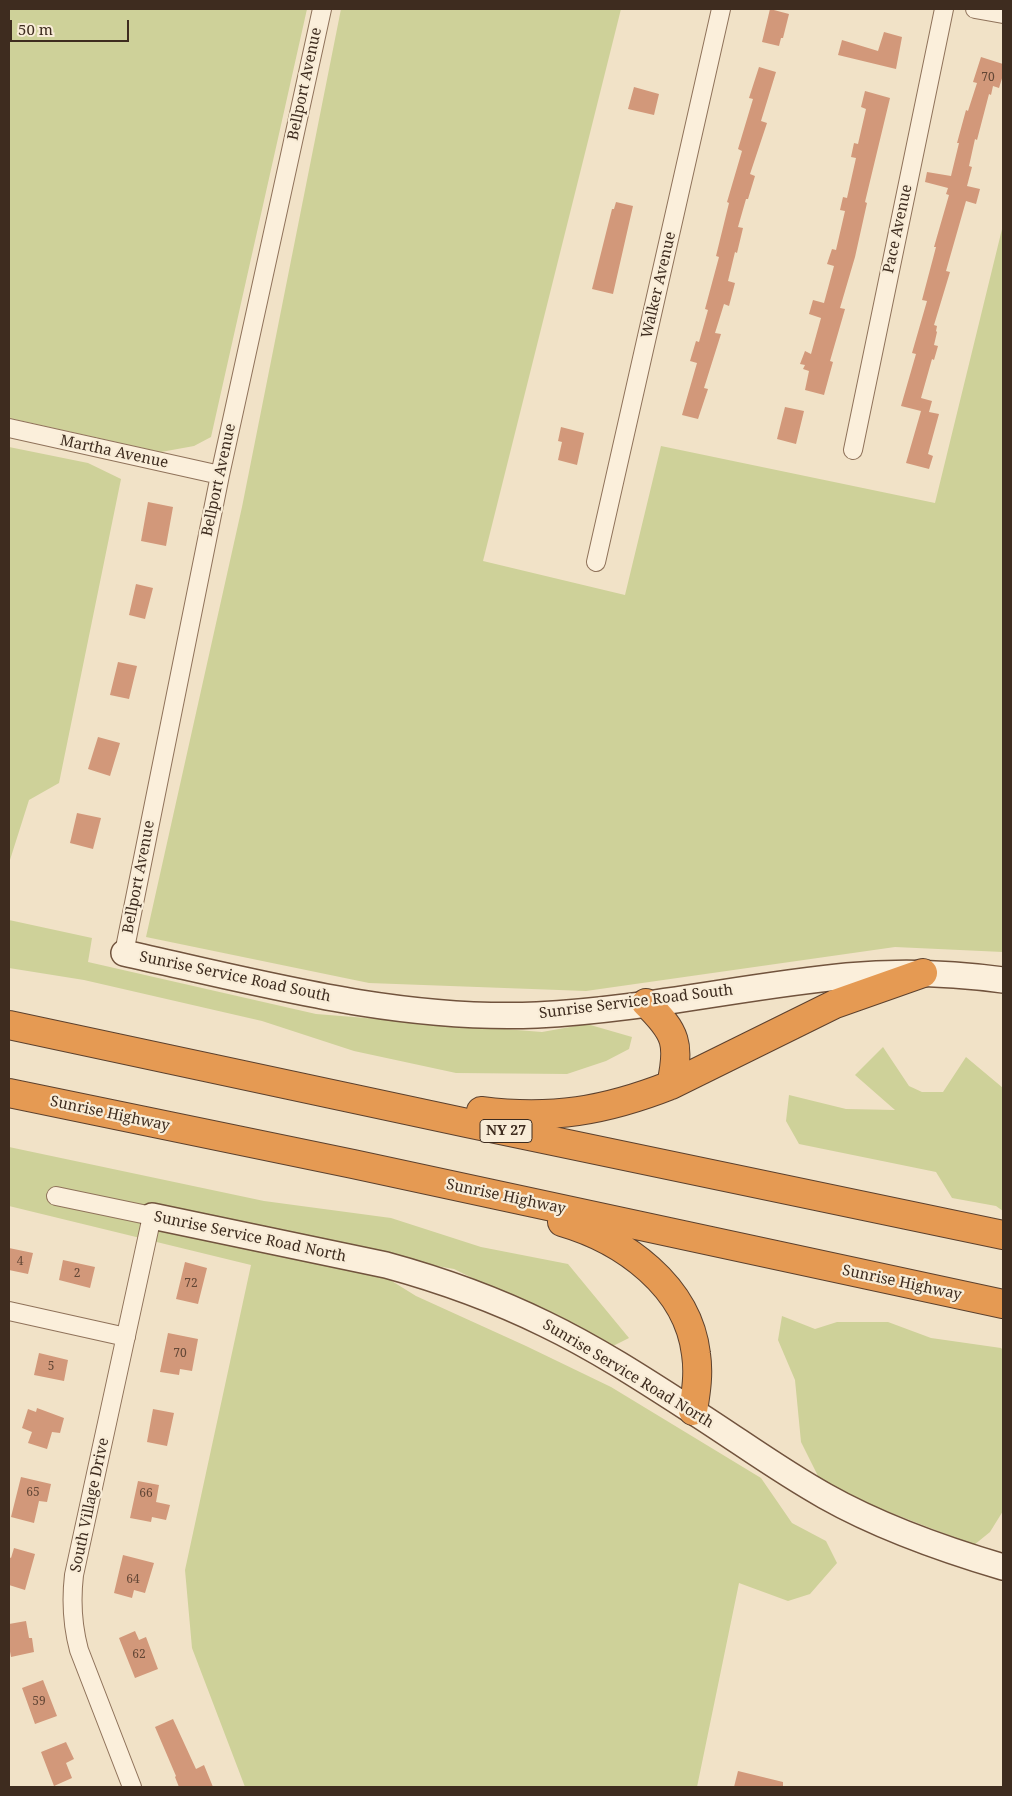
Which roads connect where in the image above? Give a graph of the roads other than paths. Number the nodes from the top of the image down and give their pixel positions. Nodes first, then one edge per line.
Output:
1 (322, 9) edge
2 (721, 9) edge
3 (944, 9) edge
4 (975, 9) edge
5 (1003, 14) edge
6 (9, 428) edge
7 (853, 450) dead end
8 (220, 475) junction
9 (596, 562) dead end
10 (124, 953) joint
11 (923, 973) junction
12 (1003, 980) edge
13 (646, 1003) junction
14 (9, 1025) edge
15 (671, 1085) junction
16 (293, 1086) junction
17 (9, 1093) edge
18 (353, 1164) junction
19 (56, 1196) dead end
20 (152, 1216) junction
21 (1003, 1235) edge
22 (1003, 1304) edge
23 (9, 1312) edge
24 (126, 1336) junction
25 (693, 1412) junction
26 (1003, 1567) edge
27 (132, 1787) edge

1 - 8 street, Bellport Avenue
2 - 9 street, Walker Avenue
3 - 7 street, Pace Avenue
4 - 5 street
6 - 8 street, Martha Avenue
8 - 10 street, Bellport Avenue
10 - 13 street, Sunrise Service Road South
11 - 12 street, Sunrise Service Road South
11 - 13 street, Sunrise Service Road South
11 - 15 highway
13 - 15 highway
14 - 16 highway, NY 27
15 - 16 highway
16 - 21 highway, NY 27
17 - 18 highway, Sunrise Highway
18 - 22 highway, Sunrise Highway
18 - 25 highway
19 - 20 street, Sunrise Service Road North
20 - 24 street, South Village Drive
20 - 25 street, Sunrise Service Road North
23 - 24 street
24 - 27 street, South Village Drive
25 - 26 street, Sunrise Service Road North

